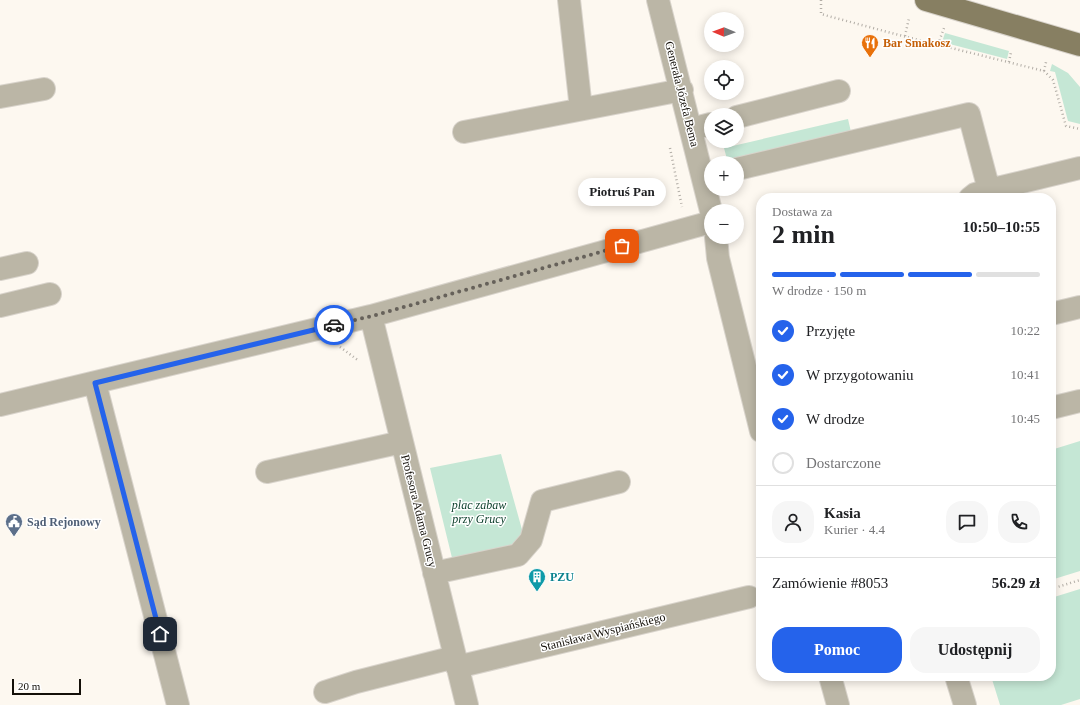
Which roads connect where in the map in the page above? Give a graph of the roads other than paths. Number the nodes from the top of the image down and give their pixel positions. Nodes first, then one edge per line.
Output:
1 (569, 0) edge
2 (658, 0) edge
3 (926, 0) edge
4 (1080, 44) edge
5 (44, 89) dead end
6 (682, 90) junction
7 (839, 91) dead end
8 (0, 98) edge
9 (581, 109) junction
10 (744, 115) edge
11 (701, 127) edge
12 (464, 132) dead end
13 (705, 156) edge
14 (744, 167) edge
15 (1080, 168) edge
16 (989, 190) junction
17 (978, 193) edge
18 (704, 224) edge
19 (717, 244) edge
20 (27, 263) dead end
21 (0, 269) edge
22 (50, 294) dead end
23 (0, 306) edge
24 (1080, 307) edge
25 (1056, 313) edge
26 (372, 316) junction
27 (95, 383) junction
28 (755, 387) edge
29 (1080, 401) edge
30 (0, 405) edge
31 (1056, 407) edge
32 (402, 442) junction
33 (267, 472) dead end
34 (619, 482) dead end
35 (434, 573) junction
36 (749, 597) dead end
37 (456, 662) junction
38 (831, 681) edge
39 (958, 681) edge
40 (325, 692) dead end
41 (175, 704) edge
42 (467, 705) edge
43 (838, 705) edge
44 (965, 705) edge

1 - 9 street
2 - 6 street, Generała Józefa Bema
3 - 4 main road
5 - 8 street
6 - 9 street
6 - 11 street, Generała Józefa Bema
7 - 10 street
9 - 12 street
11 - 13 street, Generała Józefa Bema
14 - 16 street
15 - 16 street
16 - 17 street
18 - 26 street
19 - 28 street
20 - 21 street
22 - 23 street
24 - 25 street
26 - 27 street
26 - 32 street, Profesora Adama Grucy
27 - 30 street
27 - 41 street
29 - 31 street
32 - 33 street
32 - 35 street, Profesora Adama Grucy
34 - 35 street
35 - 37 street, Profesora Adama Grucy
36 - 37 street, Stanisława Wyspiańskiego
37 - 40 street, Stanisława Wyspiańskiego
37 - 42 street, Profesora Adama Grucy
38 - 43 street
39 - 44 street

